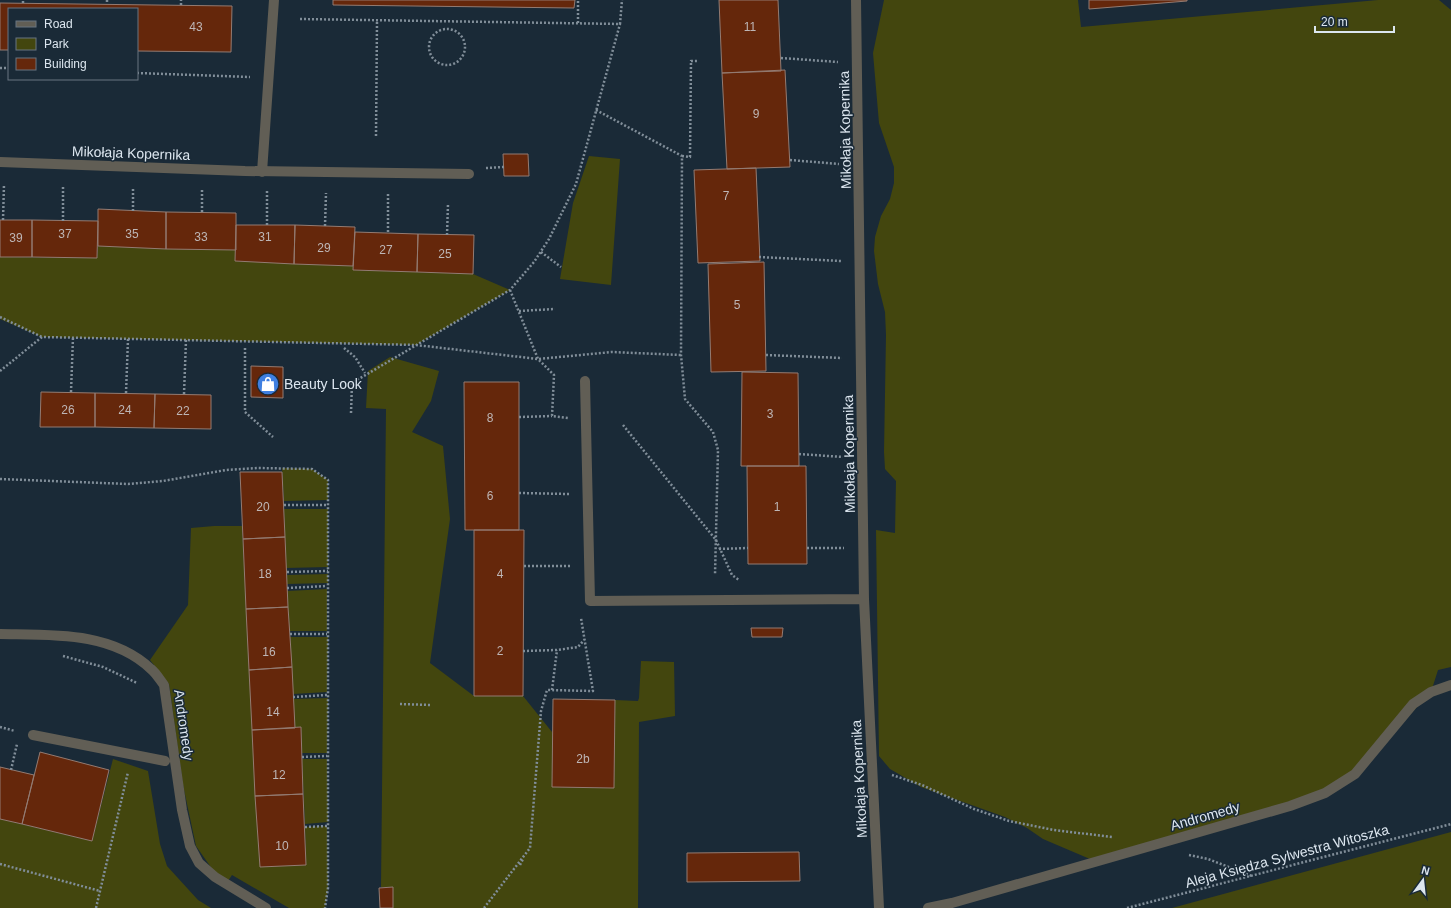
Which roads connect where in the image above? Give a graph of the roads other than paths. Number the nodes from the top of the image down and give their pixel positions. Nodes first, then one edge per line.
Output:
1 (274, 0) edge
2 (856, 0) edge
3 (0, 162) edge
4 (262, 172) junction
5 (469, 174) dead end
6 (585, 380) dead end
7 (864, 599) junction
8 (0, 634) edge
9 (1451, 685) edge
10 (33, 735) dead end
11 (165, 762) dead end
12 (266, 908) edge
13 (878, 908) edge
14 (928, 908) edge

1 - 4 street
2 - 7 street, Mikołaja Kopernika
3 - 4 street, Mikołaja Kopernika
4 - 5 street, Mikołaja Kopernika
6 - 7 street
7 - 13 street, Mikołaja Kopernika
8 - 12 street, Andromedy
9 - 14 street, Andromedy
10 - 11 street

